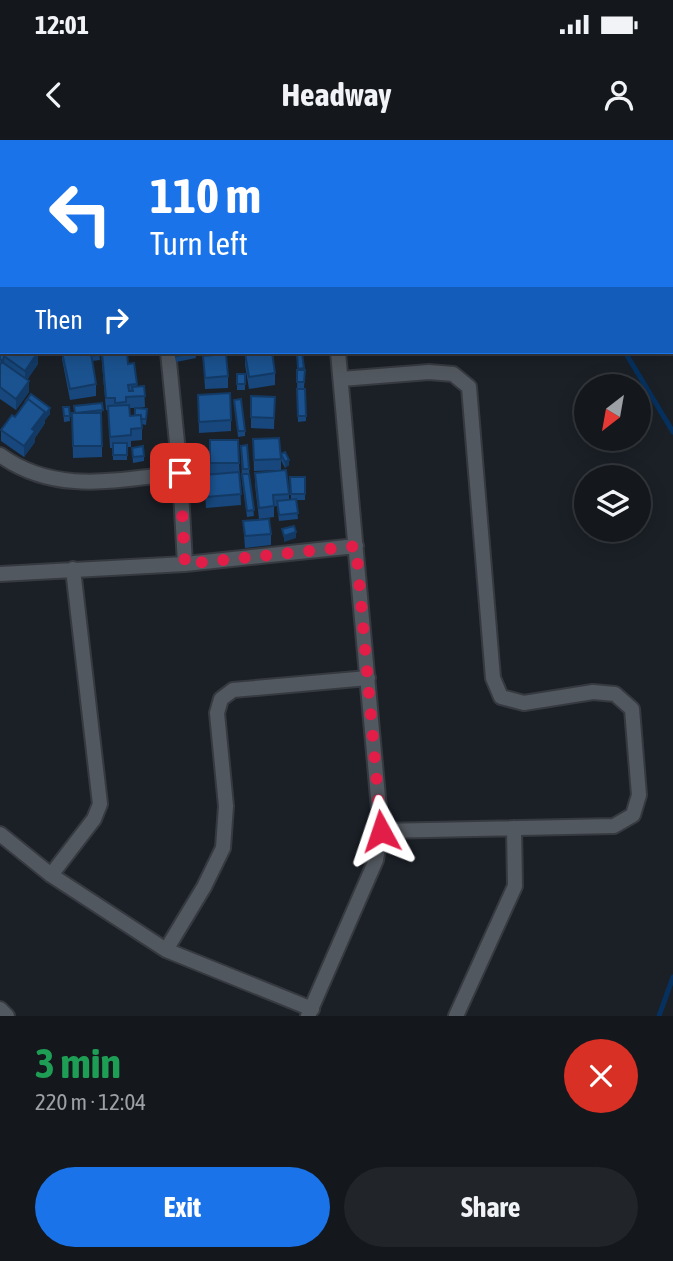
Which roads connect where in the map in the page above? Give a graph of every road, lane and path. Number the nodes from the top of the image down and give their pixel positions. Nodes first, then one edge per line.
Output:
1 (168, 354) edge
2 (338, 354) edge
3 (341, 379) junction
4 (0, 455) edge
5 (180, 473) junction
6 (356, 546) junction
7 (185, 564) junction
8 (73, 569) junction
9 (0, 575) edge
10 (368, 678) junction
11 (513, 828) junction
12 (381, 831) junction
13 (0, 834) edge
14 (51, 875) junction
15 (166, 950) junction
16 (0, 1009) edge
17 (310, 1012) edge
18 (7, 1016) edge
19 (456, 1016) edge

1 - 5 street
2 - 3 street
3 - 6 street
3 - 11 street
4 - 5 street
5 - 7 street
6 - 7 street
6 - 10 street
7 - 8 street
8 - 9 street
8 - 14 street
10 - 12 street
10 - 15 street
11 - 12 street
11 - 19 street
12 - 17 street
13 - 14 street
14 - 15 street
15 - 17 street
16 - 18 street

